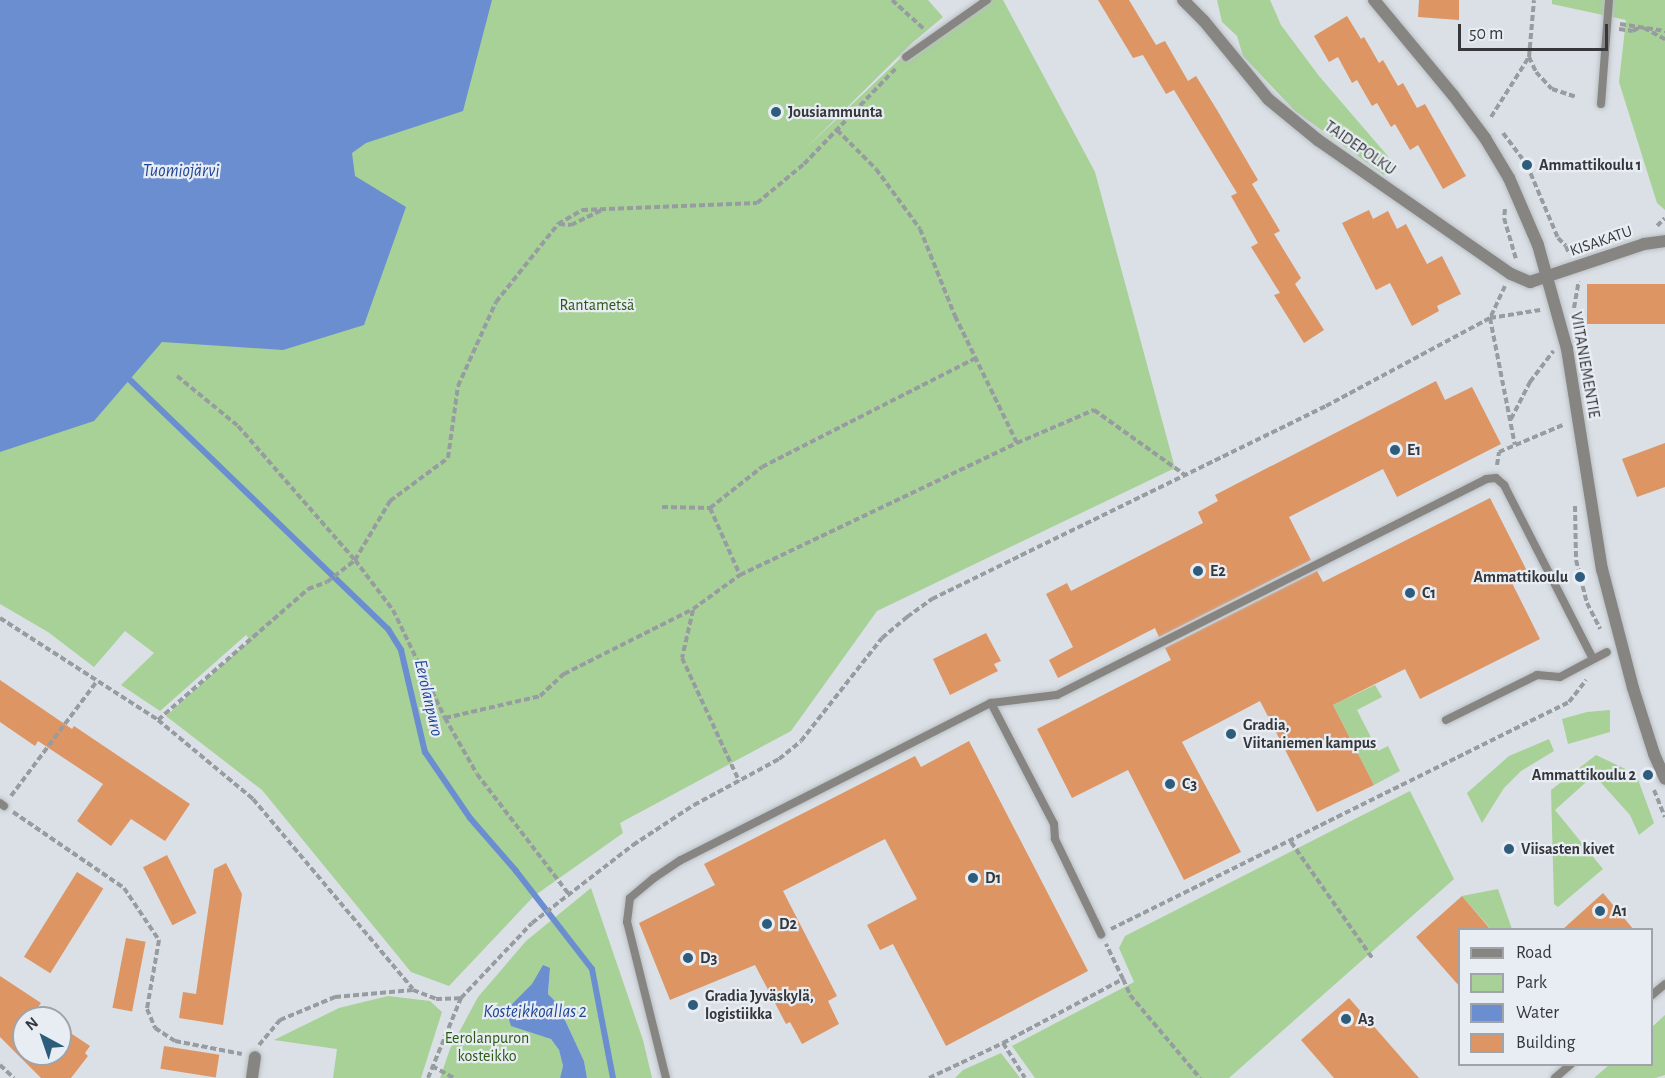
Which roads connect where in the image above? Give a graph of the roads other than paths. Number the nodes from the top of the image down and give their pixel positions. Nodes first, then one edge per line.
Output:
1 (987, 0) edge
2 (1183, 0) edge
3 (1374, 0) edge
4 (1609, 0) edge
5 (906, 57) road end
6 (1600, 104) dead end
7 (1665, 241) edge
8 (1549, 276) junction
9 (1607, 652) dead end
10 (1593, 659) junction
11 (991, 703) junction
12 (1446, 720) dead end
13 (1665, 780) edge
14 (1101, 934) road end
15 (1665, 984) edge
16 (1653, 994) edge
17 (257, 1062) road end
18 (1570, 1066) edge
19 (252, 1078) edge
20 (666, 1078) edge
21 (1555, 1078) edge

1 - 5 lane
2 - 8 street, TAIDEPOLKU
3 - 8 street, VIITANIEMENTIE
4 - 6 lane
7 - 8 street, KISAKATU
8 - 13 street, VIITANIEMENTIE
9 - 10 lane
10 - 11 lane
10 - 12 lane
11 - 14 lane
11 - 20 lane
15 - 16 lane
17 - 19 street
18 - 21 lane

